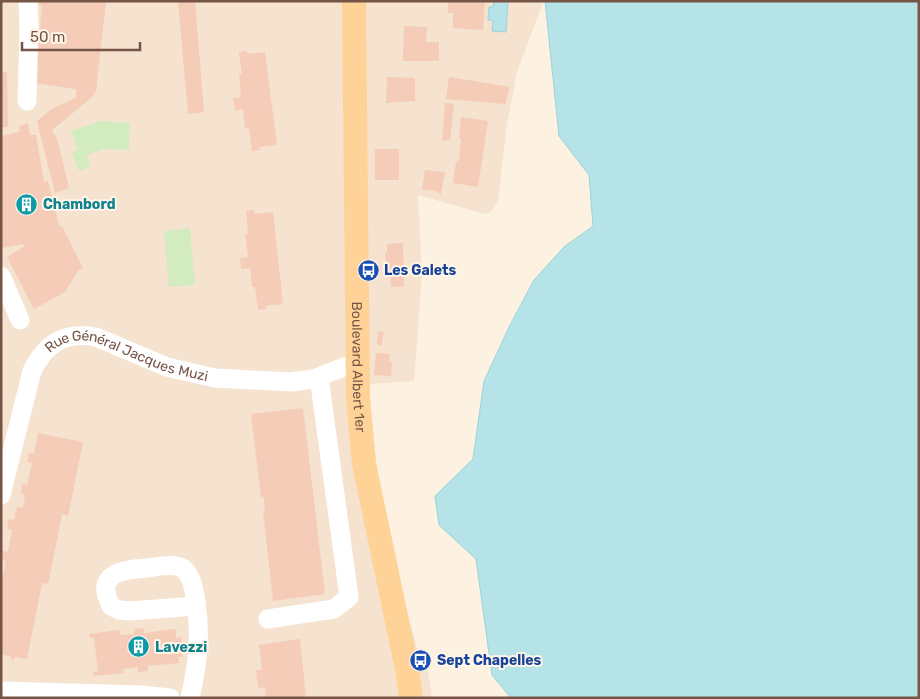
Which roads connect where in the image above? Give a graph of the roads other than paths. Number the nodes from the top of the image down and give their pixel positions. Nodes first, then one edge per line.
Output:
1 (28, 1) edge
2 (354, 1) edge
3 (27, 101) dead end
4 (1, 276) edge
5 (20, 320) dead end
6 (358, 364) junction
7 (319, 377) junction
8 (1, 495) edge
9 (196, 606) dead end
10 (268, 618) dead end
11 (1, 691) edge
12 (170, 698) edge
13 (190, 698) edge
14 (411, 698) edge

1 - 3 street
2 - 6 main road, Boulevard Albert 1er
4 - 5 street
6 - 7 street, Rue Général Jacques Muzi
6 - 14 main road, Boulevard Albert 1er
7 - 8 street, Rue Général Jacques Muzi
7 - 10 street
9 - 13 street
11 - 12 street

